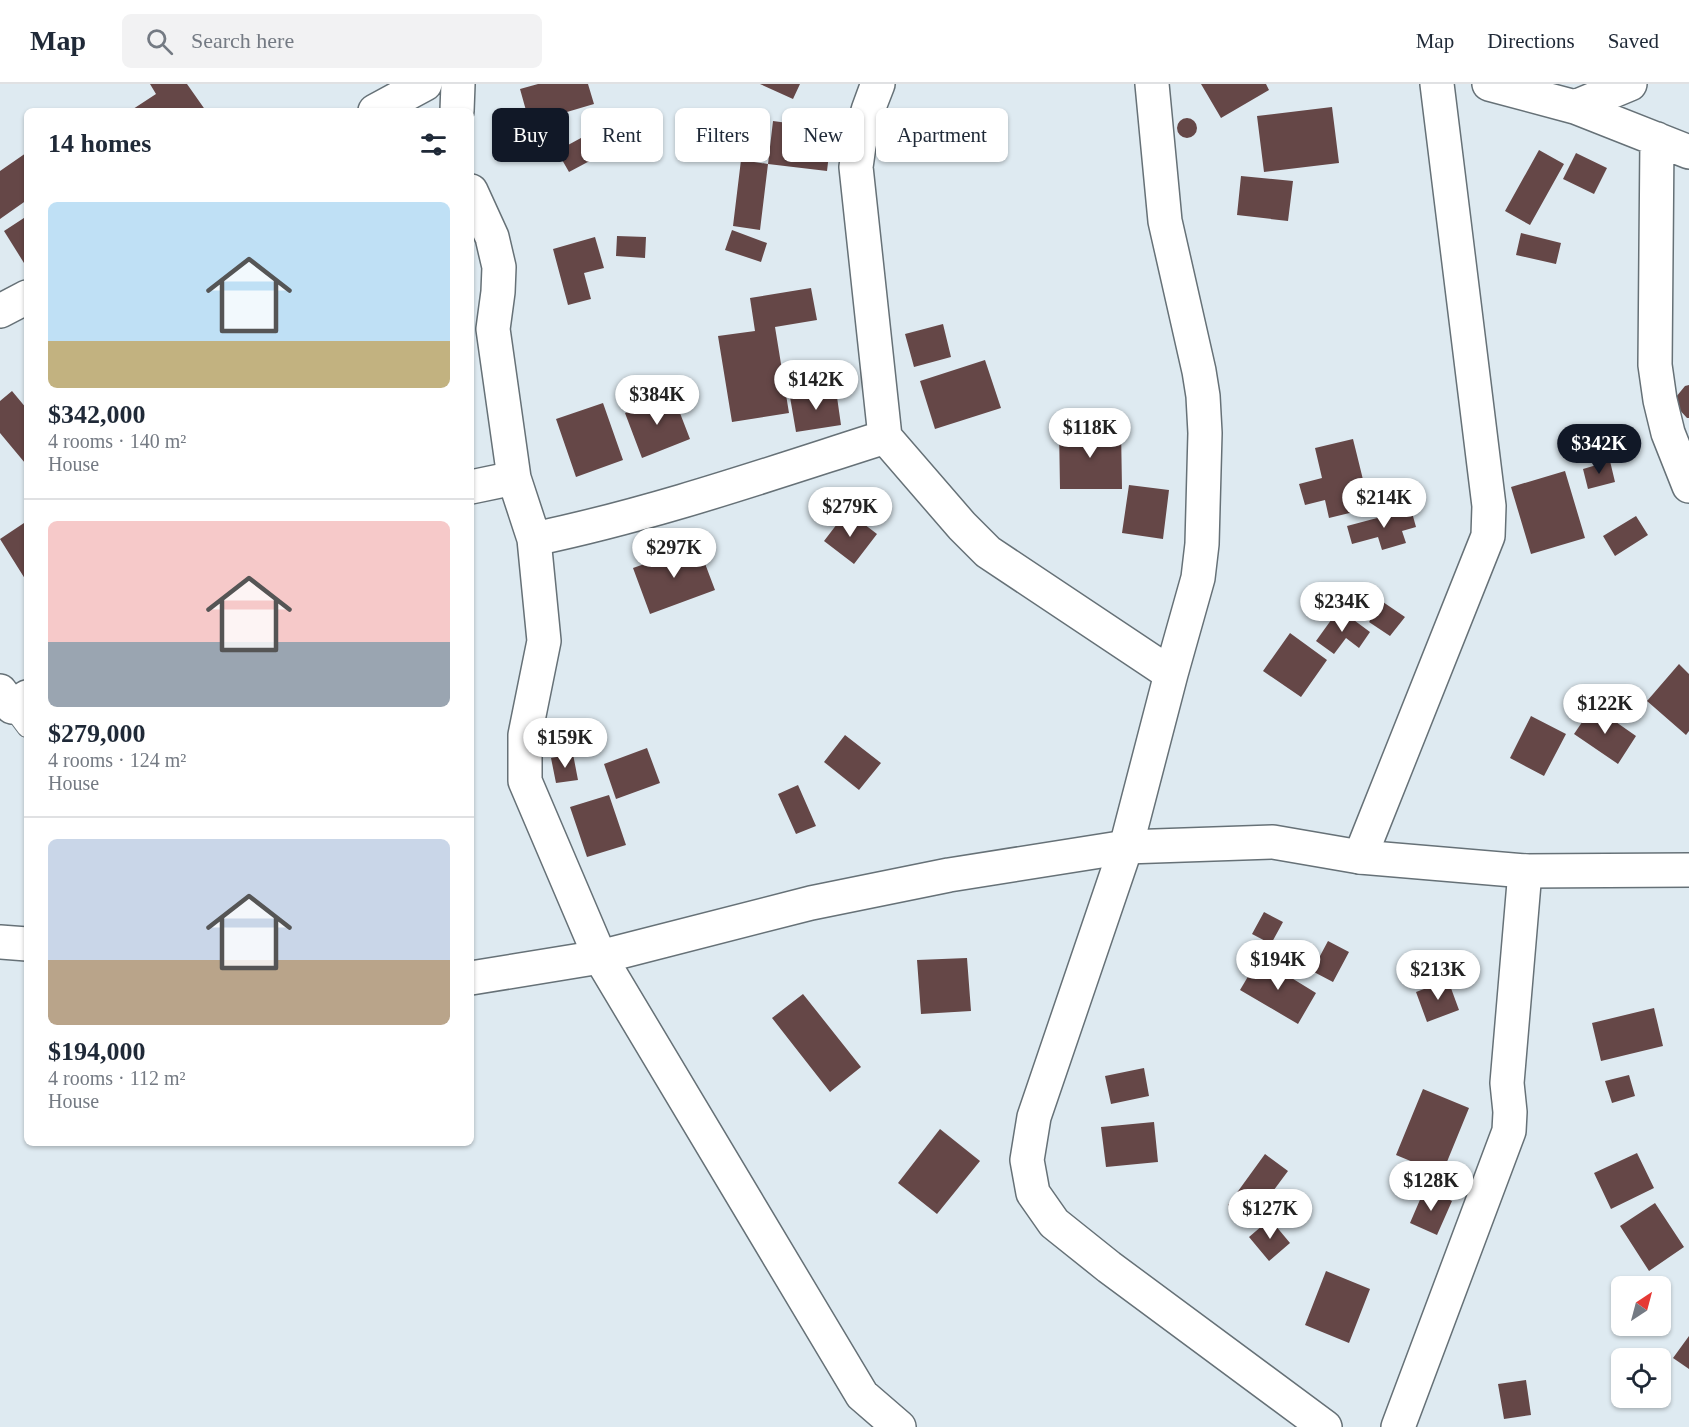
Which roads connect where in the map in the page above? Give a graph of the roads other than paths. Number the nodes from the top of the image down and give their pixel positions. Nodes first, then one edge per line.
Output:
1 (426, 84) edge
2 (458, 84) edge
3 (878, 84) edge
4 (1152, 84) edge
5 (1437, 84) edge
6 (1489, 84) edge
7 (1621, 85) edge
8 (1575, 107) junction
9 (381, 108) edge
10 (457, 108) edge
11 (1657, 139) junction
12 (1689, 152) edge
13 (474, 197) edge
14 (24, 299) edge
15 (0, 312) edge
16 (885, 437) junction
17 (514, 478) junction
18 (474, 486) edge
19 (1689, 486) edge
20 (534, 539) junction
21 (1171, 674) junction
22 (1126, 847) junction
23 (1360, 857) junction
24 (1689, 870) edge
25 (1525, 871) junction
26 (0, 942) edge
27 (24, 944) edge
28 (600, 957) junction
29 (474, 978) edge
30 (899, 1427) edge
31 (1325, 1427) edge
32 (1398, 1427) edge

1 - 9 street
2 - 10 street
3 - 16 street
4 - 21 street
5 - 23 street
6 - 8 street
7 - 8 street
8 - 11 street
11 - 12 street
11 - 19 street
13 - 17 street
14 - 15 street
16 - 20 street
16 - 21 street
17 - 18 street
17 - 20 street
20 - 28 street
21 - 22 street
22 - 23 street
22 - 28 street
22 - 31 street
23 - 25 street
24 - 25 street
25 - 32 street
26 - 27 street
28 - 29 street
28 - 30 street

